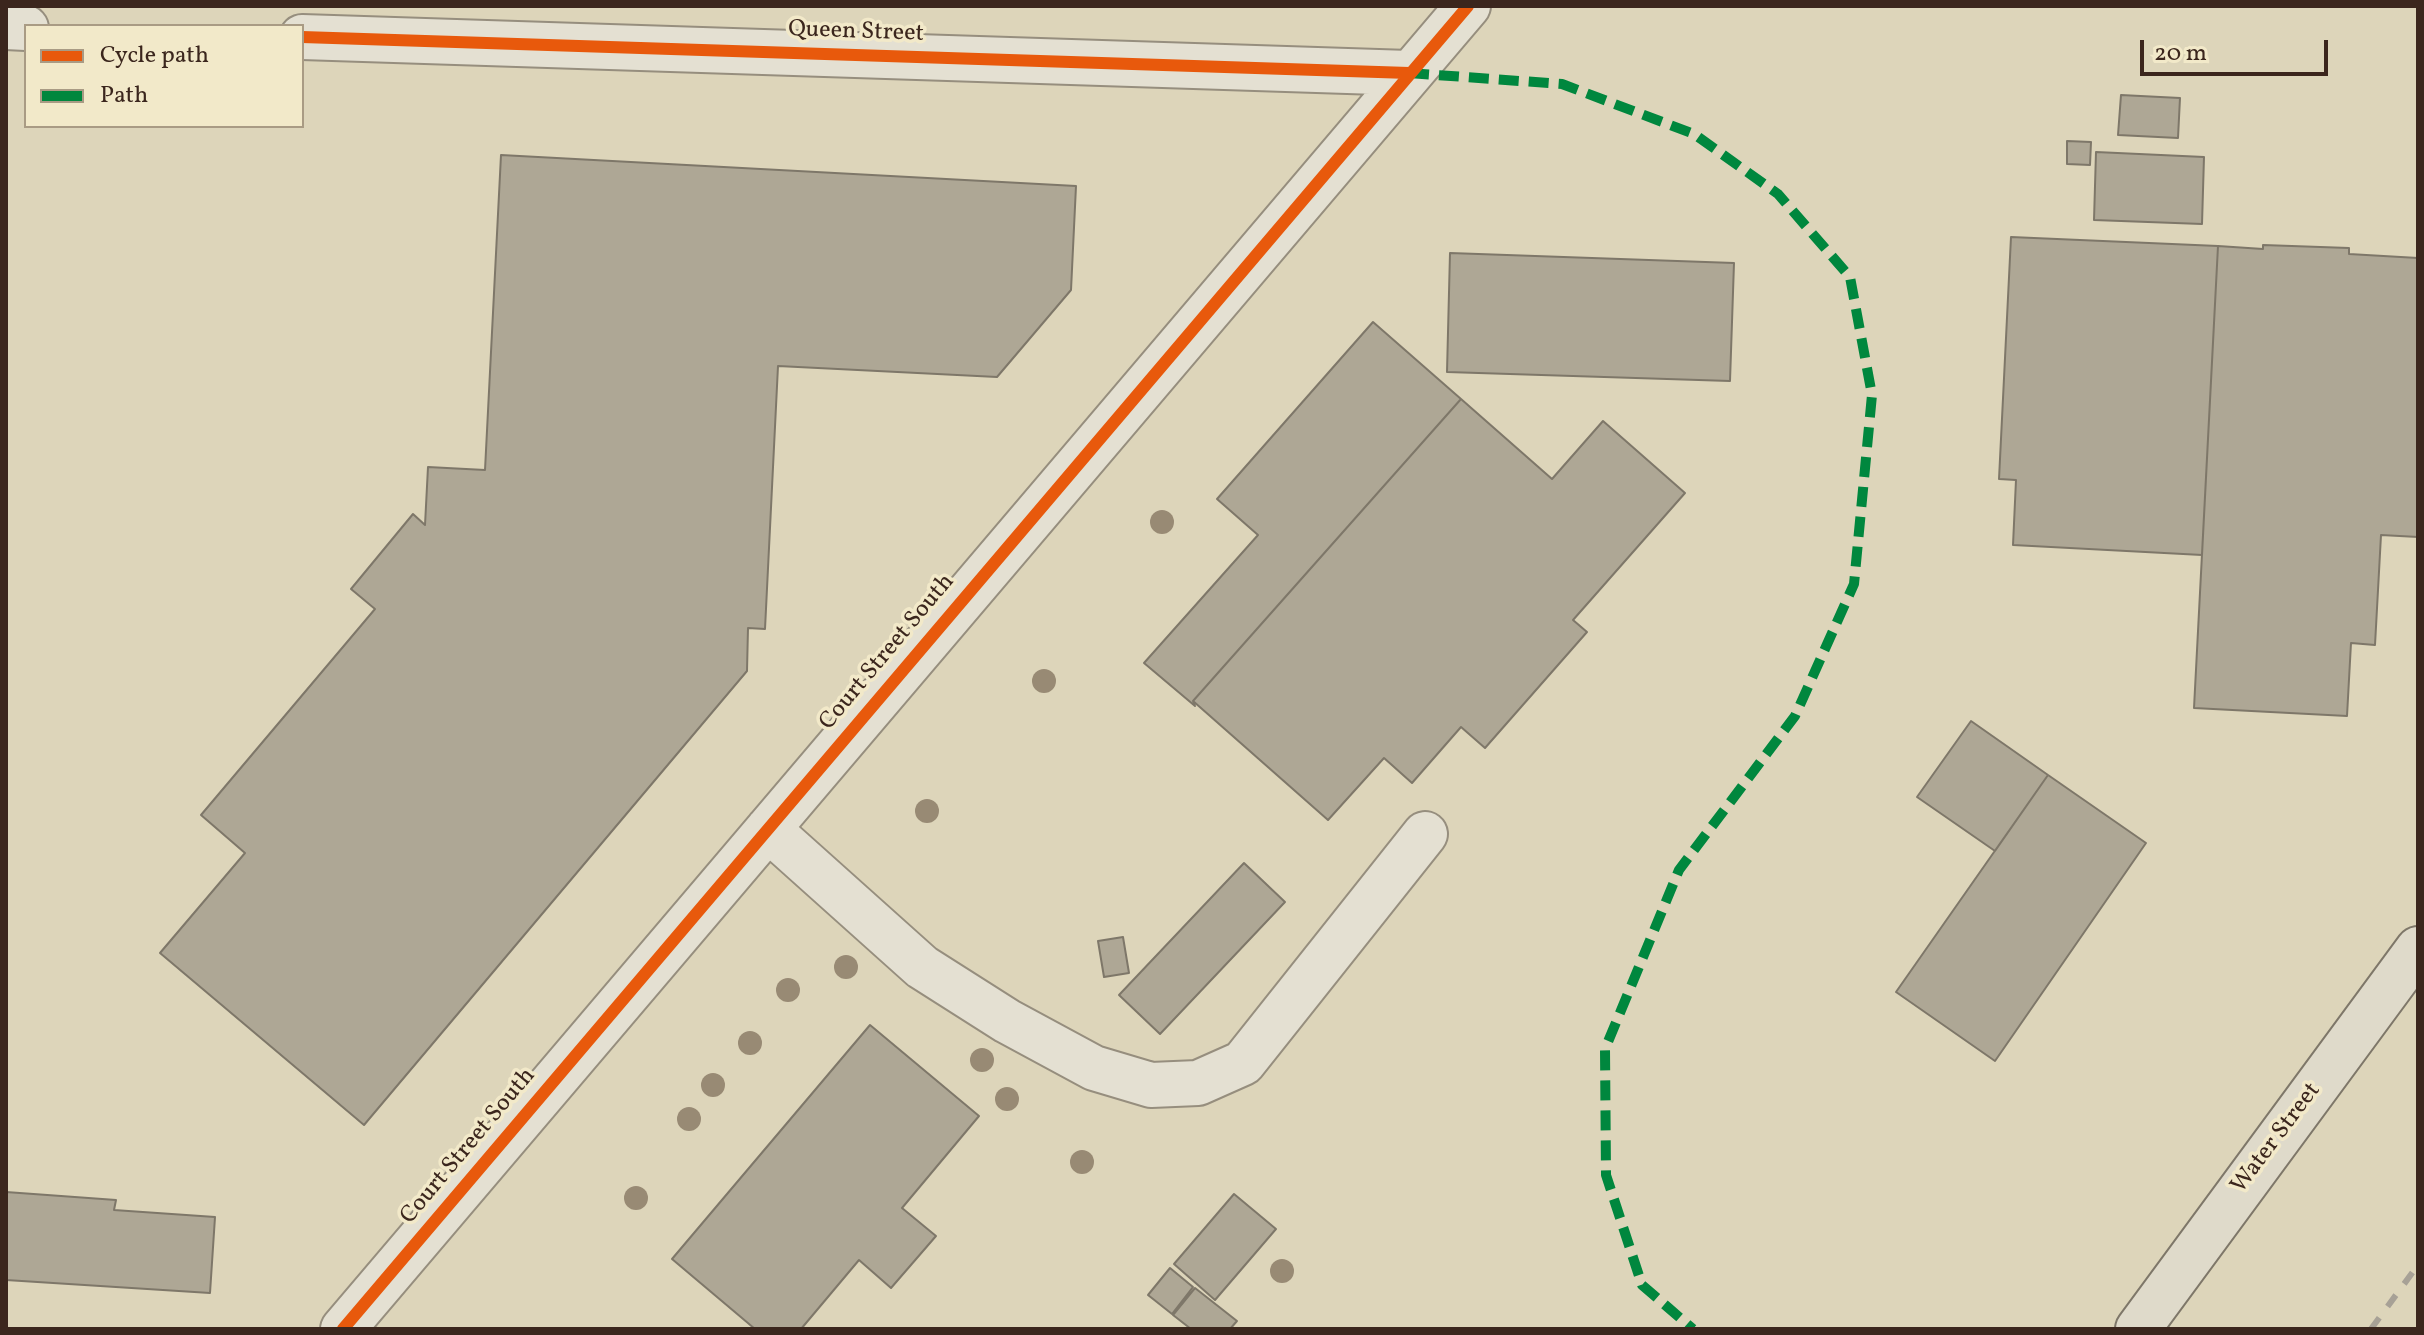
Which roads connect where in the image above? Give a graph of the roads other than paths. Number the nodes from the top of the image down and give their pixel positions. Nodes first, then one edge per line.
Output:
1 (1468, 6) edge
2 (304, 37) edge
3 (1409, 73) junction
4 (768, 829) junction
5 (1425, 834) dead end
6 (2418, 949) edge
7 (343, 1329) edge
8 (2138, 1329) edge

1 - 3 street, Court Street South
2 - 3 street, Queen Street
3 - 4 street, Court Street South
4 - 5 street
4 - 7 street, Court Street South
6 - 8 main road, Water Street

